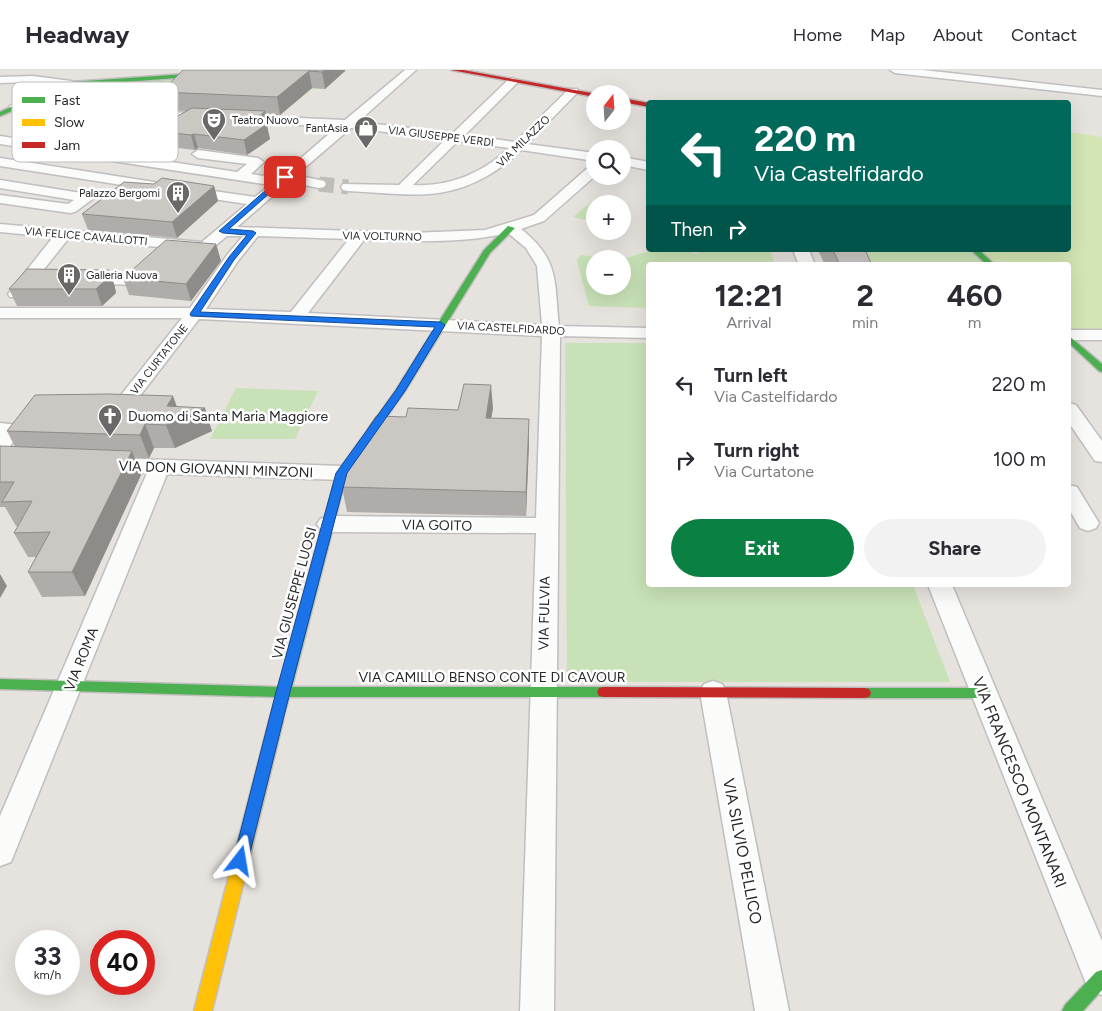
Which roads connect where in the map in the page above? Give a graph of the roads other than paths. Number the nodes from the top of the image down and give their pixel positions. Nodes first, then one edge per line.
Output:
1 (411, 70) edge
2 (454, 70) edge
3 (895, 70) edge
4 (940, 72) edge
5 (229, 74) edge
6 (0, 80) edge
7 (513, 81) junction
8 (56, 82) edge
9 (85, 82) edge
10 (573, 92) junction
11 (1102, 93) edge
12 (586, 94) edge
13 (631, 102) edge
14 (646, 104) edge
15 (12, 108) edge
16 (0, 114) edge
17 (178, 115) edge
18 (193, 116) junction
19 (178, 124) edge
20 (347, 124) junction
21 (456, 137) junction
22 (518, 146) junction
23 (12, 153) edge
24 (187, 153) dead end
25 (586, 156) edge
26 (0, 160) edge
27 (147, 162) edge
28 (631, 163) edge
29 (21, 165) junction
30 (646, 166) edge
31 (240, 176) junction
32 (586, 177) edge
33 (0, 179) edge
34 (282, 179) junction
35 (0, 184) edge
36 (319, 184) tunnel mouth
37 (348, 187) tunnel mouth
38 (402, 190) junction
39 (0, 200) edge
40 (257, 202) junction
41 (70, 209) junction
42 (0, 228) edge
43 (511, 228) junction
44 (223, 231) junction
45 (253, 233) junction
46 (56, 234) junction
47 (359, 236) junction
48 (172, 244) junction
49 (977, 252) edge
50 (988, 262) edge
51 (146, 269) junction
52 (27, 279) junction
53 (46, 279) edge
54 (66, 280) edge
55 (100, 313) junction
56 (0, 314) edge
57 (194, 314) junction
58 (296, 317) junction
59 (441, 325) junction
60 (551, 331) junction
61 (646, 333) edge
62 (1071, 335) edge
63 (1102, 335) edge
64 (1071, 341) edge
65 (1102, 368) edge
66 (90, 410) edge
67 (1071, 412) edge
68 (13, 425) edge
69 (0, 446) edge
70 (1102, 456) edge
71 (91, 465) edge
72 (160, 466) junction
73 (342, 473) junction
74 (1071, 496) edge
75 (328, 524) junction
76 (1086, 524) edge
77 (546, 526) junction
78 (941, 587) edge
79 (0, 684) edge
80 (70, 686) junction
81 (283, 692) junction
82 (543, 692) junction
83 (713, 692) junction
84 (984, 693) junction
85 (0, 852) edge
86 (1102, 978) edge
87 (203, 1011) edge
88 (537, 1011) edge
89 (772, 1011) edge
90 (1071, 1011) edge

1 - 20 street, VIA FELICE CAVALLOTTI
2 - 7 street
3 - 4 street
4 - 11 street
5 - 9 street
6 - 8 street
7 - 10 street
7 - 21 street
10 - 12 street
10 - 22 street, VIA MILAZZO
13 - 14 street
15 - 16 street
17 - 18 street, VIA GIUSEPPE VERDI
18 - 19 street
18 - 20 street, VIA GIUSEPPE VERDI
20 - 21 street, VIA GIUSEPPE VERDI
20 - 34 street, VIA FELICE CAVALLOTTI
21 - 22 street, VIA GIUSEPPE VERDI
21 - 38 street
22 - 25 street, VIA GIUSEPPE VERDI
22 - 38 street, VIA MILAZZO
23 - 26 street
24 - 31 street
26 - 29 street
27 - 31 street
28 - 30 street
29 - 33 street
29 - 40 street
31 - 34 street
32 - 43 street, VIA VOLTURNO
34 - 36 street
34 - 40 street, VIA FELICE CAVALLOTTI
35 - 41 street
37 - 38 street, VIA MILAZZO
39 - 41 street
40 - 44 street, VIA FELICE CAVALLOTTI
41 - 46 street
42 - 46 street, VIA FELICE CAVALLOTTI
43 - 47 street, VIA VOLTURNO
43 - 59 street, VIA GIUSEPPE LUOSI
43 - 60 street, VIA FULVIA
44 - 45 street, VIA VOLTURNO
44 - 48 street, VIA FELICE CAVALLOTTI
45 - 47 street, VIA VOLTURNO
45 - 57 street, VIA CURTATONE
46 - 48 street, VIA FELICE CAVALLOTTI
46 - 52 street
47 - 58 street
48 - 51 street
49 - 50 street
51 - 54 street
51 - 55 street
52 - 53 street
52 - 56 street
55 - 56 street, VIA CASTELFIDARDO
55 - 57 street, VIA CASTELFIDARDO
57 - 58 street, VIA CASTELFIDARDO
57 - 66 street, VIA CURTATONE
58 - 59 street, VIA CASTELFIDARDO
59 - 60 street, VIA CASTELFIDARDO
59 - 73 street, VIA GIUSEPPE LUOSI
60 - 61 street, VIA CASTELFIDARDO
60 - 77 street, VIA FULVIA
62 - 63 street
64 - 65 street
67 - 70 street
68 - 69 street
71 - 72 street, VIA DON GIOVANNI MINZONI
72 - 73 street, VIA DON GIOVANNI MINZONI
72 - 80 street, VIA ROMA
73 - 75 street, VIA GIUSEPPE LUOSI
74 - 76 street
75 - 77 street, VIA GOITO
75 - 81 street, VIA GIUSEPPE LUOSI
77 - 82 street, VIA FULVIA
78 - 84 street, VIA FRANCESCO MONTANARI
79 - 80 street, VIA CAMILLO BENSO CONTE DI CAVOUR
80 - 81 street, VIA CAMILLO BENSO CONTE DI CAVOUR
80 - 85 street, VIA ROMA
81 - 82 street, VIA CAMILLO BENSO CONTE DI CAVOUR
81 - 87 street, VIA GIUSEPPE LUOSI
82 - 83 street, VIA CAMILLO BENSO CONTE DI CAVOUR
82 - 88 street, VIA FULVIA
83 - 84 street, VIA CAMILLO BENSO CONTE DI CAVOUR
83 - 89 street, VIA SILVIO PELLICO
84 - 86 street, VIA FRANCESCO MONTANARI
86 - 90 street

